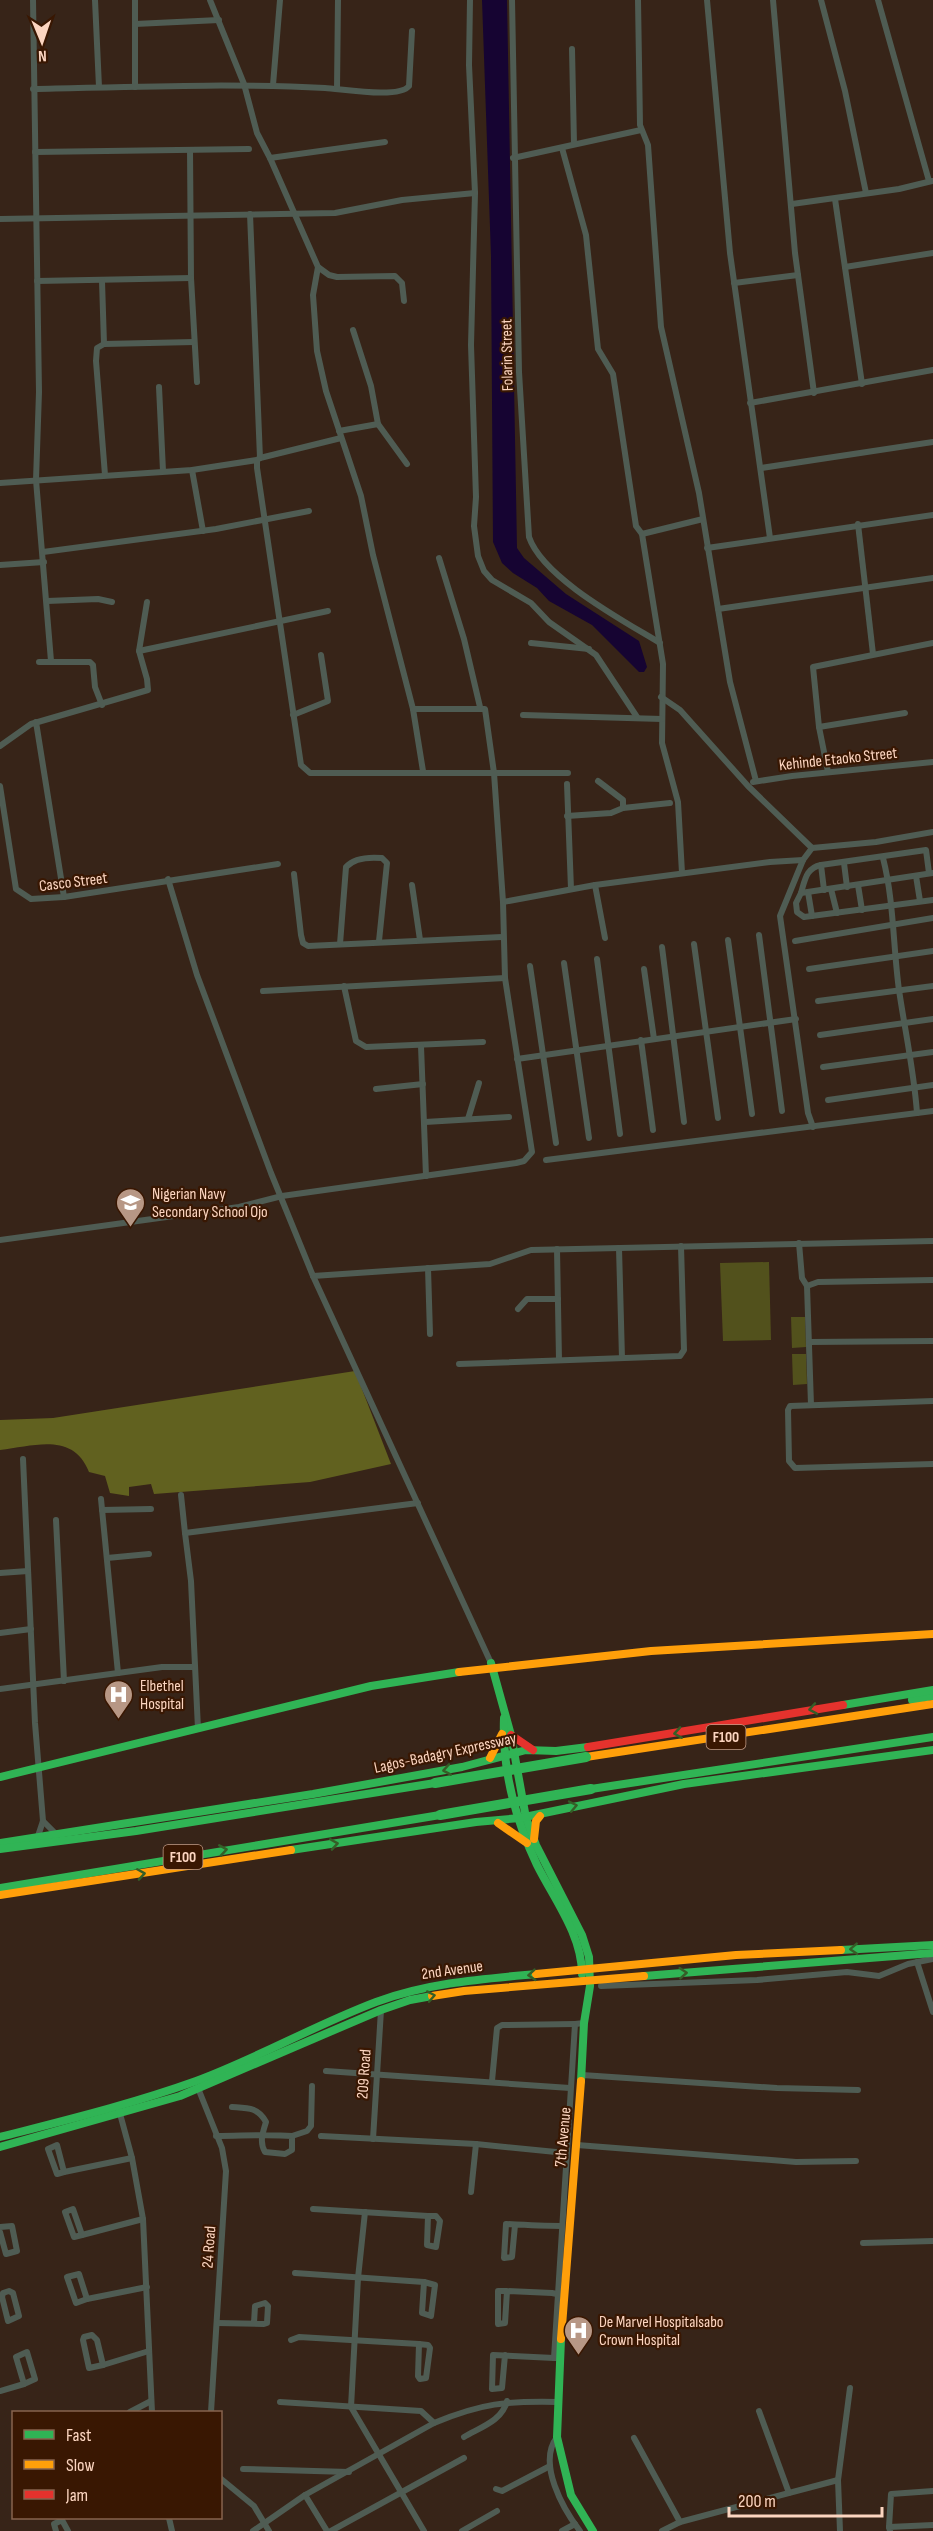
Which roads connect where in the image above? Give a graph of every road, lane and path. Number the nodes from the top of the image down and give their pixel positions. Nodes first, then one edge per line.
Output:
1 (33, 0) edge
2 (95, 0) edge
3 (135, 0) edge
4 (210, 0) edge
5 (280, 0) edge
6 (338, 0) edge
7 (470, 0) edge
8 (512, 0) edge
9 (638, 0) edge
10 (707, 0) edge
11 (773, 0) edge
12 (821, 0) edge
13 (878, 0) edge
14 (219, 20) junction
15 (135, 24) junction
16 (412, 31) dead end
17 (572, 49) dead end
18 (244, 84) junction
19 (273, 85) junction
20 (99, 87) junction
21 (135, 87) junction
22 (33, 89) junction
23 (337, 89) junction
24 (641, 130) junction
25 (385, 142) dead end
26 (574, 144) junction
27 (249, 148) dead end
28 (562, 148) junction
29 (190, 150) junction
30 (35, 152) junction
31 (270, 158) junction
32 (513, 158) junction
33 (931, 181) edge
34 (474, 193) junction
35 (866, 193) junction
36 (836, 199) junction
37 (792, 204) junction
38 (294, 213) junction
39 (250, 214) junction
40 (191, 215) junction
41 (37, 218) junction
42 (0, 219) edge
43 (933, 253) edge
44 (318, 267) junction
45 (845, 267) junction
46 (798, 274) junction
47 (191, 278) junction
48 (37, 281) junction
49 (102, 281) junction
50 (734, 283) junction
51 (404, 301) dead end
52 (353, 330) dead end
53 (194, 342) junction
54 (104, 344) junction
55 (933, 370) edge
56 (197, 382) dead end
57 (862, 384) junction
58 (159, 387) dead end
59 (814, 393) junction
60 (750, 403) junction
61 (378, 424) junction
62 (340, 435) junction
63 (933, 442) edge
64 (258, 459) junction
65 (407, 464) dead end
66 (761, 468) junction
67 (192, 470) junction
68 (163, 471) junction
69 (105, 475) junction
70 (36, 480) junction
71 (0, 483) edge
72 (309, 511) dead end
73 (933, 515) edge
74 (703, 519) junction
75 (264, 520) junction
76 (858, 524) junction
77 (203, 531) junction
78 (642, 534) junction
79 (770, 538) junction
80 (707, 548) junction
81 (43, 552) junction
82 (439, 558) dead end
83 (44, 562) junction
84 (0, 565) edge
85 (933, 578) edge
86 (867, 587) junction
87 (47, 601) junction
88 (112, 602) dead end
89 (147, 602) dead end
90 (718, 609) junction
91 (328, 611) dead end
92 (278, 623) junction
93 (531, 643) dead end
94 (660, 643) junction
95 (933, 643) edge
96 (590, 650) junction
97 (139, 651) junction
98 (321, 654) dead end
99 (873, 654) junction
100 (51, 661) junction
101 (39, 662) dead end
102 (661, 697) junction
103 (102, 705) junction
104 (480, 707) junction
105 (413, 709) junction
106 (905, 713) dead end
107 (293, 715) junction
108 (523, 715) dead end
109 (637, 717) junction
110 (662, 719) junction
111 (36, 722) junction
112 (819, 727) junction
113 (0, 746) edge
114 (933, 762) edge
115 (423, 771) junction
116 (828, 772) junction
117 (494, 773) junction
118 (568, 773) dead end
119 (598, 781) dead end
120 (756, 781) junction
121 (567, 784) dead end
122 (0, 786) edge
123 (748, 786) junction
124 (670, 803) dead end
125 (623, 808) junction
126 (567, 816) junction
127 (933, 832) edge
128 (812, 848) junction
129 (883, 858) junction
130 (803, 860) junction
131 (844, 863) junction
132 (278, 864) dead end
133 (821, 865) junction
134 (682, 873) junction
135 (931, 873) edge
136 (294, 874) dead end
137 (916, 876) junction
138 (168, 879) junction
139 (889, 880) junction
140 (412, 885) dead end
141 (595, 885) junction
142 (858, 885) junction
143 (847, 887) junction
144 (571, 889) junction
145 (828, 890) junction
146 (804, 893) junction
147 (64, 897) junction
148 (933, 900) edge
149 (920, 902) junction
150 (503, 903) junction
151 (891, 905) junction
152 (862, 910) junction
153 (837, 913) junction
154 (812, 916) junction
155 (933, 918) edge
156 (893, 925) junction
157 (759, 935) dead end
158 (502, 937) junction
159 (605, 938) dead end
160 (420, 940) junction
161 (728, 940) dead end
162 (379, 941) junction
163 (795, 941) dead end
164 (340, 944) junction
165 (694, 944) dead end
166 (662, 947) dead end
167 (933, 951) edge
168 (896, 957) junction
169 (597, 958) dead end
170 (564, 963) dead end
171 (530, 966) dead end
172 (644, 969) dead end
173 (809, 969) dead end
174 (505, 978) junction
175 (344, 986) junction
176 (933, 986) edge
177 (263, 991) dead end
178 (900, 991) junction
179 (818, 1002) dead end
180 (796, 1019) junction
181 (933, 1019) edge
182 (772, 1021) junction
183 (906, 1023) junction
184 (740, 1026) junction
185 (707, 1031) junction
186 (675, 1035) junction
187 (820, 1035) dead end
188 (654, 1039) junction
189 (641, 1040) junction
190 (483, 1042) dead end
191 (421, 1046) junction
192 (607, 1046) junction
193 (575, 1050) junction
194 (933, 1052) edge
195 (912, 1054) junction
196 (543, 1055) junction
197 (517, 1059) junction
198 (823, 1067) dead end
199 (478, 1083) dead end
200 (423, 1084) junction
201 (933, 1085) edge
202 (914, 1087) junction
203 (376, 1089) dead end
204 (828, 1100) dead end
205 (782, 1111) dead end
206 (933, 1111) edge
207 (917, 1113) junction
208 (752, 1114) dead end
209 (509, 1117) dead end
210 (718, 1118) dead end
211 (468, 1119) junction
212 (425, 1122) junction
213 (684, 1122) dead end
214 (813, 1127) junction
215 (653, 1130) dead end
216 (620, 1134) dead end
217 (588, 1138) dead end
218 (556, 1143) dead end
219 (546, 1160) dead end
220 (426, 1176) junction
221 (282, 1196) junction
222 (0, 1240) edge
223 (933, 1241) edge
224 (799, 1243) junction
225 (681, 1246) junction
226 (620, 1248) junction
227 (557, 1249) junction
228 (428, 1268) junction
229 (314, 1276) junction
230 (933, 1280) edge
231 (807, 1286) junction
232 (558, 1299) junction
233 (518, 1309) dead end
234 (430, 1334) dead end
235 (933, 1341) edge
236 (809, 1342) junction
237 (622, 1358) junction
238 (559, 1360) junction
239 (459, 1364) dead end
240 (933, 1401) edge
241 (811, 1405) junction
242 (23, 1459) dead end
243 (933, 1464) edge
244 (181, 1495) dead end
245 (101, 1499) dead end
246 (418, 1503) junction
247 (151, 1509) dead end
248 (102, 1510) junction
249 (56, 1520) dead end
250 (185, 1533) junction
251 (149, 1554) dead end
252 (107, 1557) junction
253 (28, 1570) junction
254 (0, 1573) edge
255 (31, 1629) junction
256 (933, 1632) edge
257 (0, 1633) edge
258 (492, 1665) junction
259 (194, 1667) junction
260 (118, 1673) junction
261 (64, 1682) junction
262 (33, 1684) junction
263 (0, 1689) edge
264 (933, 1690) edge
265 (933, 1696) edge
266 (933, 1704) edge
267 (797, 1725) junction
268 (198, 1727) junction
269 (507, 1735) junction
270 (933, 1737) edge
271 (933, 1743) edge
272 (533, 1750) junction
273 (933, 1750) edge
274 (509, 1754) junction
275 (490, 1758) junction
276 (793, 1760) junction
277 (40, 1764) junction
278 (0, 1775) edge
279 (540, 1816) junction
280 (521, 1820) junction
281 (43, 1821) junction
282 (498, 1823) junction
283 (56, 1834) junction
284 (38, 1836) junction
285 (530, 1841) junction
286 (0, 1844) edge
287 (0, 1849) edge
288 (0, 1888) edge
289 (0, 1895) edge
290 (933, 1945) edge
291 (933, 1953) edge
292 (933, 1959) edge
293 (917, 1962) junction
294 (589, 1978) junction
295 (381, 2010) junction
296 (933, 2012) edge
297 (579, 2024) junction
298 (326, 2071) dead end
299 (376, 2074) junction
300 (582, 2075) junction
301 (492, 2081) junction
302 (312, 2086) dead end
303 (198, 2088) junction
304 (570, 2088) junction
305 (858, 2090) dead end
306 (232, 2107) dead end
307 (119, 2111) junction
308 (216, 2136) junction
309 (262, 2136) junction
310 (292, 2136) junction
311 (321, 2136) dead end
312 (0, 2137) edge
313 (373, 2139) junction
314 (476, 2144) junction
315 (577, 2145) junction
316 (0, 2147) edge
317 (566, 2153) junction
318 (132, 2158) junction
319 (856, 2161) dead end
320 (64, 2172) dead end
321 (471, 2192) dead end
322 (313, 2209) dead end
323 (365, 2212) junction
324 (428, 2216) junction
325 (143, 2219) junction
326 (515, 2225) junction
327 (561, 2226) junction
328 (0, 2227) edge
329 (0, 2232) edge
330 (82, 2235) dead end
331 (933, 2241) edge
332 (863, 2243) dead end
333 (3, 2255) edge
334 (295, 2273) dead end
335 (358, 2278) junction
336 (424, 2282) junction
337 (147, 2288) junction
338 (507, 2291) junction
339 (557, 2294) junction
340 (87, 2299) junction
341 (8, 2321) junction
342 (0, 2323) edge
343 (217, 2323) junction
344 (254, 2323) dead end
345 (291, 2340) dead end
346 (354, 2342) junction
347 (419, 2344) junction
348 (149, 2351) junction
349 (505, 2355) junction
350 (557, 2358) junction
351 (103, 2365) junction
352 (24, 2384) junction
353 (850, 2388) dead end
354 (0, 2391) edge
355 (151, 2401) junction
356 (507, 2401) junction
357 (280, 2402) dead end
358 (557, 2402) junction
359 (351, 2407) junction
360 (132, 2411) edge
361 (152, 2411) edge
362 (211, 2411) edge
363 (759, 2411) dead end
364 (434, 2423) junction
365 (464, 2437) dead end
366 (556, 2437) junction
367 (634, 2438) dead end
368 (379, 2455) junction
369 (464, 2457) dead end
370 (550, 2466) junction
371 (243, 2469) dead end
372 (349, 2472) junction
373 (222, 2480) edge
374 (838, 2480) junction
375 (496, 2489) dead end
376 (933, 2491) edge
377 (402, 2492) junction
378 (789, 2493) junction
379 (305, 2495) junction
380 (497, 2511) dead end
381 (64, 2519) edge
382 (681, 2522) junction
383 (265, 2524) junction
384 (575, 2524) junction
385 (933, 2525) edge
386 (890, 2529) edge
387 (56, 2531) edge
388 (68, 2531) edge
389 (253, 2531) edge
390 (269, 2531) edge
391 (329, 2531) edge
392 (424, 2531) edge
393 (462, 2531) edge
394 (562, 2531) edge
395 (580, 2531) edge
396 (593, 2531) edge
397 (662, 2531) edge
398 (840, 2531) edge

1 - 22 street
2 - 20 street
3 - 15 street
4 - 14 street
5 - 19 street
6 - 23 street
7 - 34 street
8 - 32 street, Folarin Street
9 - 24 street
10 - 50 street
11 - 37 street
12 - 35 street
13 - 33 street
14 - 15 street
14 - 18 street
15 - 21 street
16 - 23 street
17 - 26 street
18 - 19 street
18 - 21 street
18 - 31 street
19 - 23 street
20 - 21 street
20 - 22 street
22 - 30 street
24 - 26 street
24 - 74 street
25 - 31 street
26 - 28 street
27 - 29 street
28 - 32 street
28 - 78 street
29 - 30 street
29 - 40 street
30 - 41 street
31 - 38 street
32 - 94 street, Folarin Street
33 - 35 street
34 - 38 street
34 - 96 street
35 - 36 street
36 - 37 street
36 - 45 street
37 - 46 street
38 - 39 street
38 - 44 street
39 - 40 street
39 - 64 street
40 - 41 street
40 - 47 street
41 - 42 street
41 - 48 street
43 - 45 street
44 - 51 street
44 - 62 street
45 - 57 street
46 - 50 street
46 - 59 street
47 - 49 street
47 - 53 street
48 - 49 street
48 - 70 street
49 - 54 street
50 - 60 street
52 - 61 street
53 - 54 street
53 - 56 street
54 - 69 street
55 - 57 street
57 - 59 street
58 - 68 street
59 - 60 street
60 - 66 street
61 - 62 street
61 - 65 street
62 - 64 street
62 - 105 street
63 - 66 street
64 - 67 street
64 - 75 street
66 - 79 street
67 - 68 street
67 - 77 street
68 - 69 street
69 - 70 street
70 - 71 street
70 - 81 street
72 - 75 street
73 - 76 street
74 - 78 street
74 - 80 street
75 - 77 street
75 - 92 street
76 - 79 street
76 - 86 street
77 - 81 street
78 - 94 street
79 - 80 street
80 - 90 street
81 - 83 street
82 - 104 street
83 - 84 street
83 - 87 street
85 - 86 street
86 - 90 street
86 - 99 street
87 - 88 street
87 - 100 street
89 - 97 street
90 - 120 street
91 - 92 street
92 - 97 street
92 - 107 street
93 - 96 street
94 - 102 street
95 - 99 street
96 - 109 street
97 - 103 street
98 - 107 street
99 - 112 street
100 - 101 street
100 - 103 street
102 - 110 street
102 - 123 street
103 - 111 street
104 - 105 street
104 - 117 street
105 - 115 street
106 - 112 street
107 - 115 street
108 - 109 street
109 - 110 street
110 - 134 street
111 - 113 street
111 - 147 street
112 - 116 street
114 - 116 street, Kehinde Etaoko Street
115 - 117 street
116 - 120 street, Kehinde Etaoko Street
117 - 118 street
117 - 150 street
119 - 125 street
120 - 123 street, Kehinde Etaoko Street
121 - 126 street
122 - 147 street, Casco Street
123 - 128 street
124 - 125 street
125 - 126 street
126 - 144 street
127 - 128 street
128 - 130 street
129 - 131 street
129 - 135 street
129 - 139 street
130 - 134 street
130 - 180 street
131 - 133 street
131 - 143 street
132 - 138 street, Casco Street
133 - 145 street
133 - 146 street
134 - 141 street
135 - 137 street
136 - 164 street
137 - 139 street
137 - 149 street
138 - 147 street, Casco Street
138 - 221 street
139 - 142 street
139 - 151 street
140 - 160 street
141 - 144 street
141 - 159 street
142 - 143 street
142 - 152 street
143 - 145 street
144 - 150 street
145 - 146 street
145 - 153 street
146 - 154 street
146 - 154 street
148 - 149 street
149 - 151 street
150 - 158 street
151 - 152 street
151 - 156 street
152 - 153 street
153 - 154 street
155 - 156 street
156 - 163 street
156 - 168 street
157 - 182 street
158 - 160 street
158 - 174 street
160 - 162 street
161 - 184 street
162 - 164 street
162 - 164 street
165 - 185 street
166 - 186 street
167 - 168 street
168 - 173 street
168 - 178 street
169 - 192 street
170 - 193 street
171 - 196 street
172 - 188 street
174 - 175 street
174 - 197 street
175 - 177 street
175 - 191 street
176 - 178 street
178 - 179 street
178 - 183 street
180 - 182 street
180 - 214 street
181 - 183 street
182 - 184 street
182 - 205 street
183 - 187 street
183 - 195 street
184 - 185 street
184 - 208 street
185 - 186 street
185 - 210 street
186 - 188 street
186 - 213 street
188 - 189 street
189 - 192 street
189 - 215 street
190 - 191 street
191 - 200 street
192 - 193 street
192 - 216 street
193 - 196 street
193 - 217 street
194 - 195 street
195 - 198 street
195 - 202 street
196 - 197 street
196 - 218 street
197 - 220 street
199 - 211 street
200 - 203 street
200 - 212 street
201 - 202 street
202 - 204 street
202 - 207 street
206 - 207 street
207 - 214 street
209 - 211 street
211 - 212 street
212 - 220 street
214 - 219 street
220 - 221 street
221 - 222 street
221 - 229 street
223 - 224 street
224 - 225 street
224 - 231 street
225 - 226 street
225 - 237 street
226 - 227 street
226 - 237 street
227 - 228 street
227 - 232 street
228 - 229 street
228 - 234 street
229 - 246 street
230 - 231 street
231 - 236 street
232 - 233 street
232 - 238 street
235 - 236 street
236 - 241 street
237 - 238 street
238 - 239 street
240 - 241 street
241 - 243 street
242 - 253 street
244 - 250 street
245 - 248 street
246 - 250 street
246 - 258 street
247 - 248 street
248 - 252 street
249 - 261 street
250 - 259 street
251 - 252 street
252 - 260 street
253 - 254 street
253 - 255 street
255 - 257 street
255 - 262 street
256 - 258 main road
258 - 268 main road
258 - 269 main road
259 - 260 street
259 - 268 street
260 - 261 street
261 - 262 street
262 - 263 street
262 - 277 street
264 -> 272 main road, Lagos-Badagry Expressway
265 - 267 main road
266 - 267 main road, Lagos-Badagry Expressway / F100
267 - 287 main road, Lagos-Badagry Expressway / F100, bridge
268 - 277 main road
269 - 272 main road
269 - 274 main road
269 - 275 main road
270 - 276 main road, F100
271 - 276 main road
272 - 274 main road, Lagos-Badagry Expressway
279 -> 273 main road
274 - 275 main road, Lagos-Badagry Expressway
274 - 280 main road
275 -> 283 main road, Lagos-Badagry Expressway
288 -> 276 main road, F100, bridge
277 - 278 main road
277 - 281 street
279 - 280 main road
279 - 285 main road
280 - 282 main road
280 - 285 main road
281 - 283 street
281 - 284 street
282 - 285 main road
289 -> 282 main road
283 - 284 main road, Lagos-Badagry Expressway
284 - 286 main road, Lagos-Badagry Expressway
285 - 294 main road
290 -> 294 main road, 2nd Avenue
294 -> 291 main road, 2nd Avenue
292 - 293 street
293 - 294 street
293 - 296 street
295 -> 294 main road, 2nd Avenue
294 - 297 main road, 7th Avenue
294 -> 307 main road, 2nd Avenue
295 - 299 street, 209 Road
295 - 303 main road, 2nd Avenue
297 - 300 main road, 7th Avenue
297 - 301 street
297 - 304 street
298 - 299 street
299 - 301 street
299 - 313 street, 209 Road
300 - 305 street
300 - 315 main road, 7th Avenue
301 - 304 street
302 - 310 street
303 - 307 main road, 2nd Avenue
303 - 308 street, 24 Road
304 - 317 street
306 - 309 street
307 - 312 main road, 2nd Avenue
307 - 316 main road, 2nd Avenue
307 - 318 street
308 - 309 street
308 - 343 street, 24 Road
309 - 310 street
309 - 310 street
311 - 313 street
313 - 314 street
314 - 317 street
314 - 321 street
315 - 319 street
315 - 350 main road, 7th Avenue
317 - 327 street
318 - 320 street
318 - 325 street
322 - 323 street
323 - 324 street
323 - 335 street
324 - 324 street
325 - 330 street
325 - 337 street
326 - 326 street
326 - 327 street
327 - 339 street
328 - 333 street
329 - 333 street
331 - 332 street
334 - 335 street
335 - 336 street
335 - 346 street
336 - 336 street
337 - 340 street
337 - 348 street
338 - 338 street
338 - 339 street
339 - 350 street
340 - 340 street
341 - 341 street
341 - 342 street
343 - 344 street
343 - 362 street, 24 Road
345 - 346 street
346 - 347 street
346 - 359 street
347 - 347 street
348 - 351 street
348 - 355 street
349 - 349 street
349 - 350 street
350 - 358 main road, 7th Avenue
351 - 351 street
352 - 352 street
352 - 354 street
353 - 374 street
355 - 360 street
355 - 361 street
356 - 358 street
356 - 364 street
356 - 365 street
357 - 359 street
358 - 366 main road, 7th Avenue
359 - 364 street
359 - 368 street
363 - 378 street
364 - 368 street
366 - 370 street
366 - 396 main road, 7th Avenue
367 - 382 street
368 - 372 street
368 - 377 street
369 - 377 street
370 - 375 street
370 - 384 street
371 - 372 street
372 - 379 street
373 - 383 street
374 - 378 street
374 - 398 street
376 - 386 street
377 - 391 street
377 - 392 street
378 - 382 street
379 - 383 street
379 - 391 street
380 - 393 street
381 - 387 street
381 - 388 street
382 - 397 street
383 - 389 street
383 - 390 street
384 - 394 street
384 - 395 street
385 - 386 street

